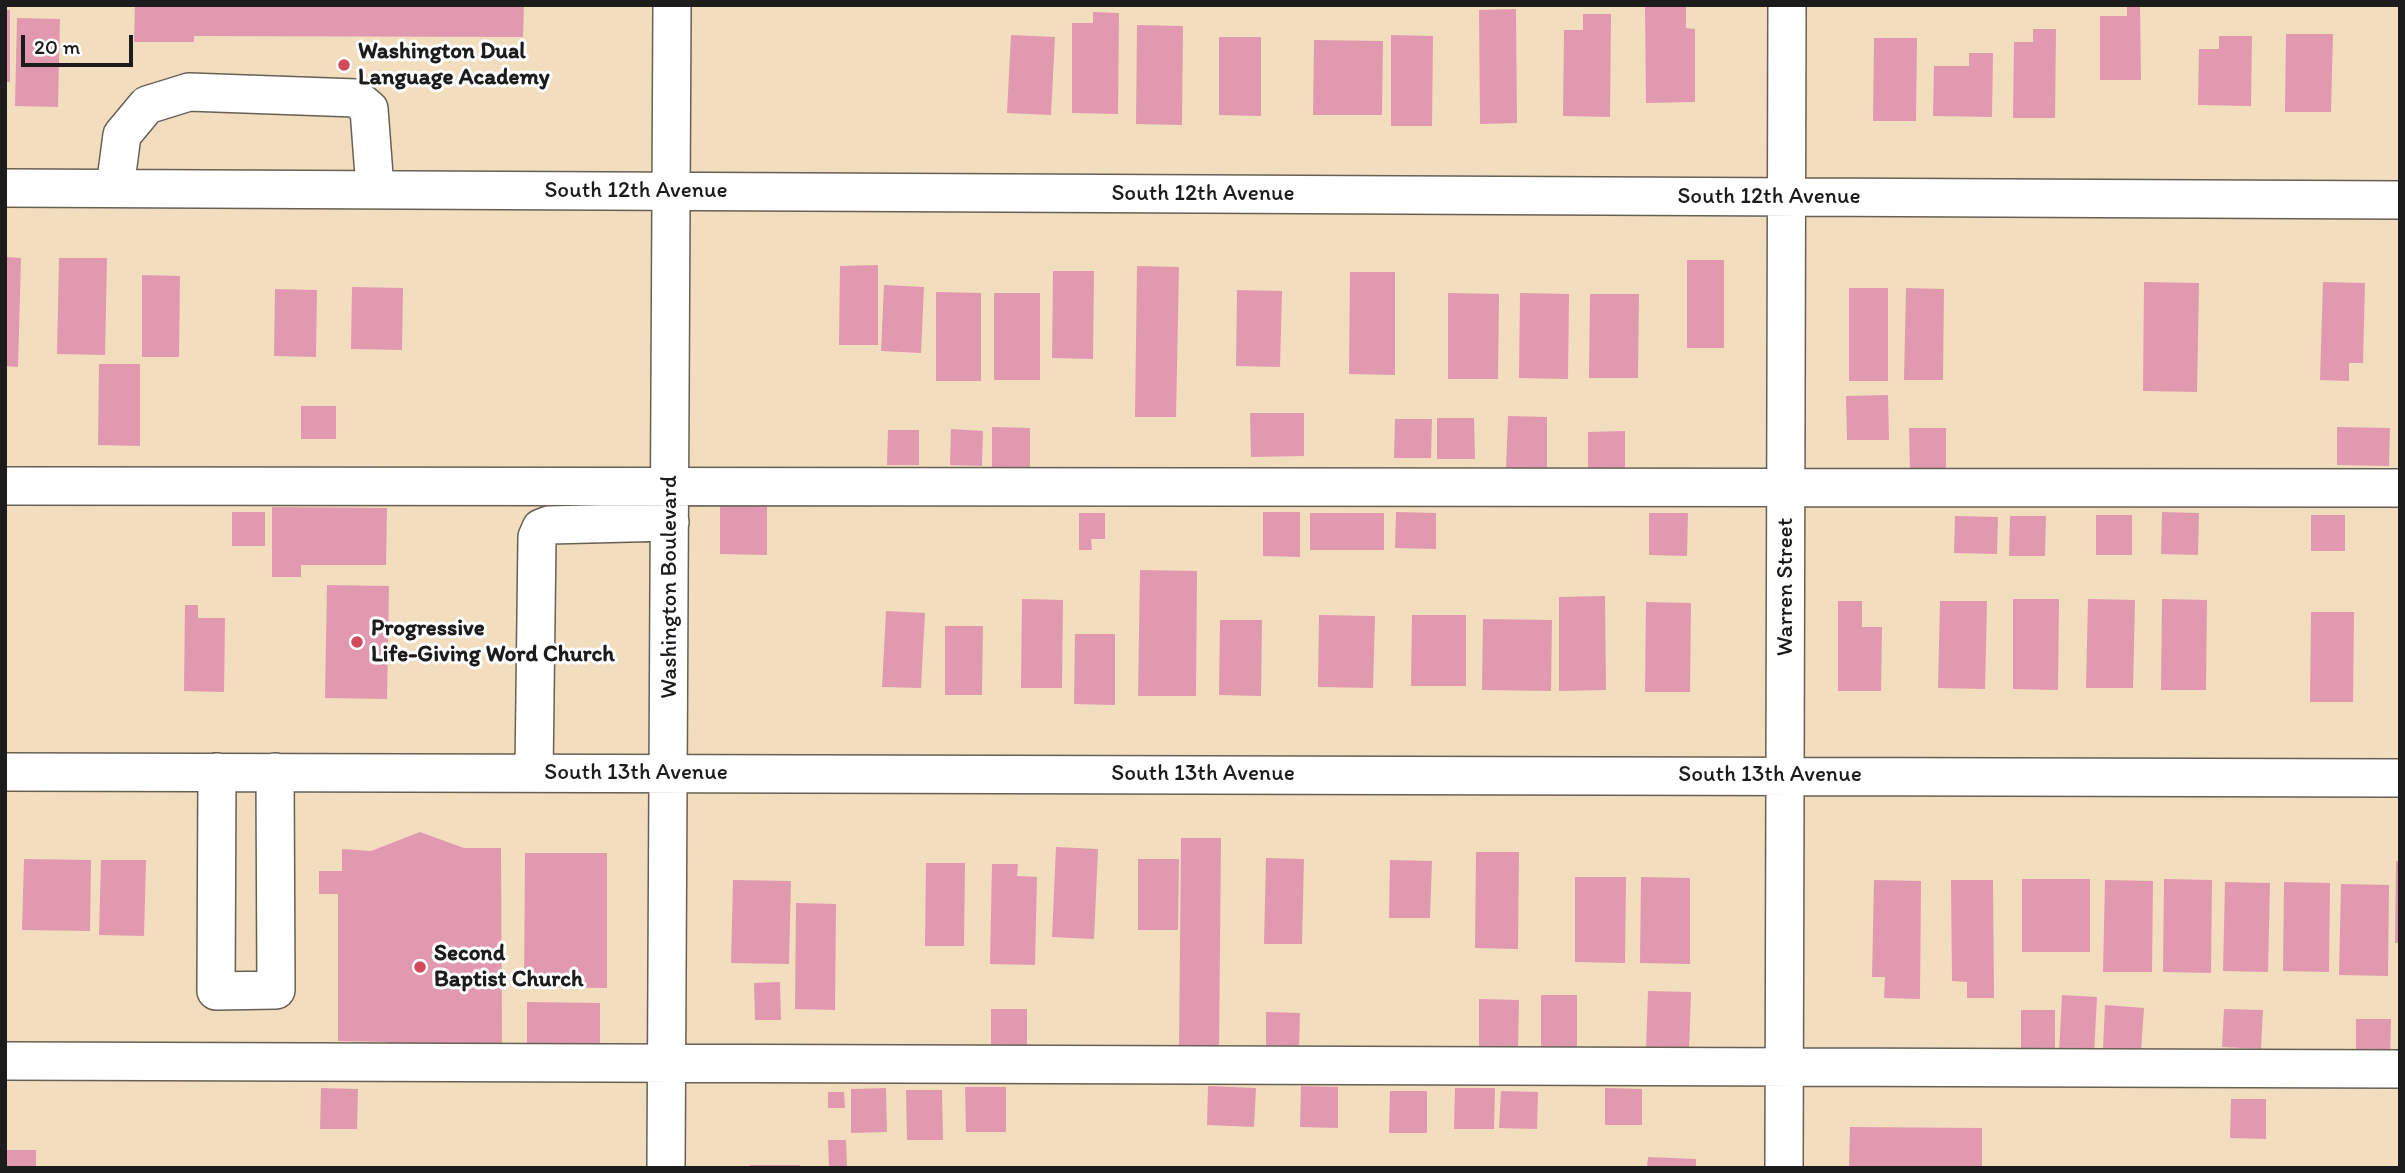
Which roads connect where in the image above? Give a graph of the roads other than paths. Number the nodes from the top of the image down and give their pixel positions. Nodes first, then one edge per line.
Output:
1 (672, 5) edge
2 (1787, 5) edge
3 (5, 188) edge
4 (116, 188) junction
5 (375, 189) junction
6 (671, 191) junction
7 (1787, 197) junction
8 (2400, 200) edge
9 (670, 485) junction
10 (5, 486) edge
11 (1786, 486) junction
12 (2400, 488) edge
13 (670, 522) junction
14 (5, 772) edge
15 (217, 772) junction
16 (275, 772) junction
17 (669, 772) junction
18 (534, 773) junction
19 (1785, 775) junction
20 (2400, 778) edge
21 (5, 1061) edge
22 (668, 1063) junction
23 (1784, 1067) junction
24 (2400, 1069) edge
25 (666, 1168) edge
26 (1784, 1168) edge

1 - 6 street, Washington Boulevard
2 - 7 street, Warren Street
3 - 4 street, South 12th Avenue
4 - 5 street, South 12th Avenue
4 - 5 street
5 - 6 street, South 12th Avenue
6 - 7 street, South 12th Avenue
6 - 9 street, Washington Boulevard
7 - 8 street, South 12th Avenue
7 - 11 street, Warren Street
9 - 10 street
9 - 11 street
9 - 13 street, Washington Boulevard
11 - 12 street
11 - 19 street, Warren Street
13 - 17 street, Washington Boulevard
13 - 18 street
14 - 15 street, South 13th Avenue
15 - 16 street, South 13th Avenue
15 - 16 street
16 - 18 street, South 13th Avenue
17 - 18 street, South 13th Avenue
17 - 19 street, South 13th Avenue
17 - 22 street, Washington Boulevard
19 - 20 street, South 13th Avenue
19 - 23 street, Warren Street
21 - 22 street
22 - 23 street
22 - 25 street, Washington Boulevard
23 - 24 street
23 - 26 street, Warren Street

